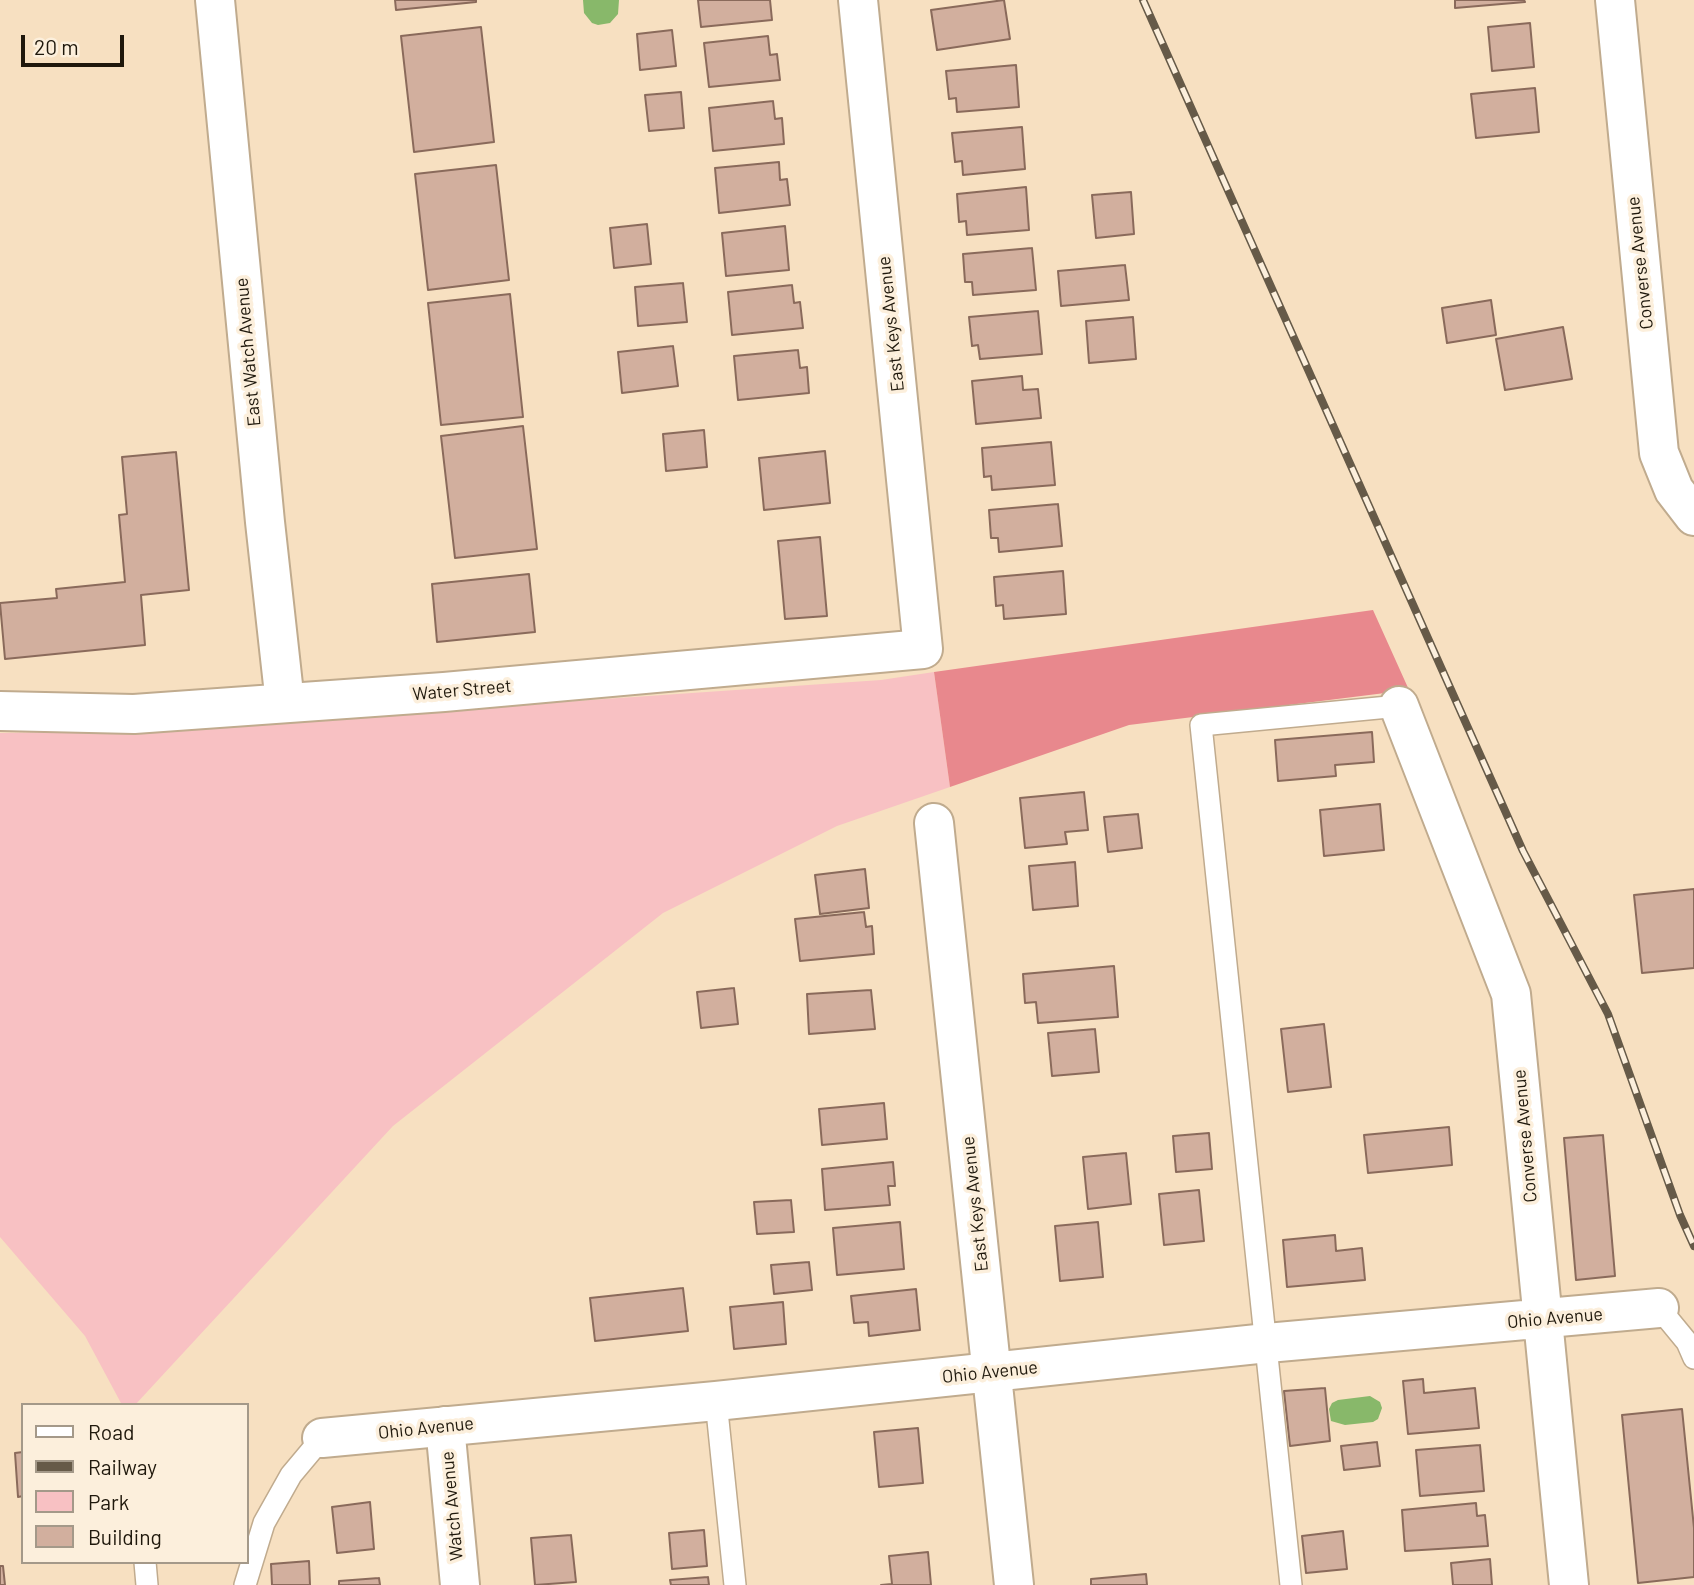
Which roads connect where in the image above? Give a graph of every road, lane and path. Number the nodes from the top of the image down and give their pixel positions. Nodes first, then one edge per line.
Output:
1 (215, 0) edge
2 (858, 0) edge
3 (1615, 0) edge
4 (1694, 516) edge
5 (923, 649) joint
6 (285, 703) junction
7 (1399, 706) joint
8 (0, 711) edge
9 (934, 823) dead end
10 (1659, 1308) joint
11 (1542, 1319) junction
12 (1267, 1343) junction
13 (1694, 1358) edge
14 (993, 1372) junction
15 (716, 1401) junction
16 (445, 1426) junction
17 (322, 1438) joint
18 (145, 1564) edge
19 (146, 1585) edge
20 (245, 1585) edge
21 (460, 1585) edge
22 (735, 1585) edge
23 (1014, 1585) edge
24 (1291, 1585) edge
25 (1569, 1585) edge

1 - 6 street, East Watch Avenue
2 - 5 street, East Keys Avenue
3 - 4 street, Converse Avenue
5 - 6 street, Water Street
6 - 8 street, Water Street
7 - 11 street, Converse Avenue
7 - 12 lane
9 - 14 street, East Keys Avenue
10 - 11 street, Ohio Avenue
10 - 13 lane
11 - 12 street, Ohio Avenue
11 - 25 street, Converse Avenue
12 - 14 street, Ohio Avenue
12 - 24 lane
14 - 15 street, Ohio Avenue
14 - 23 street, East Keys Avenue
15 - 16 street, Ohio Avenue
15 - 22 lane
16 - 17 street, Ohio Avenue
16 - 21 street, Watch Avenue
17 - 20 lane
18 - 19 lane

